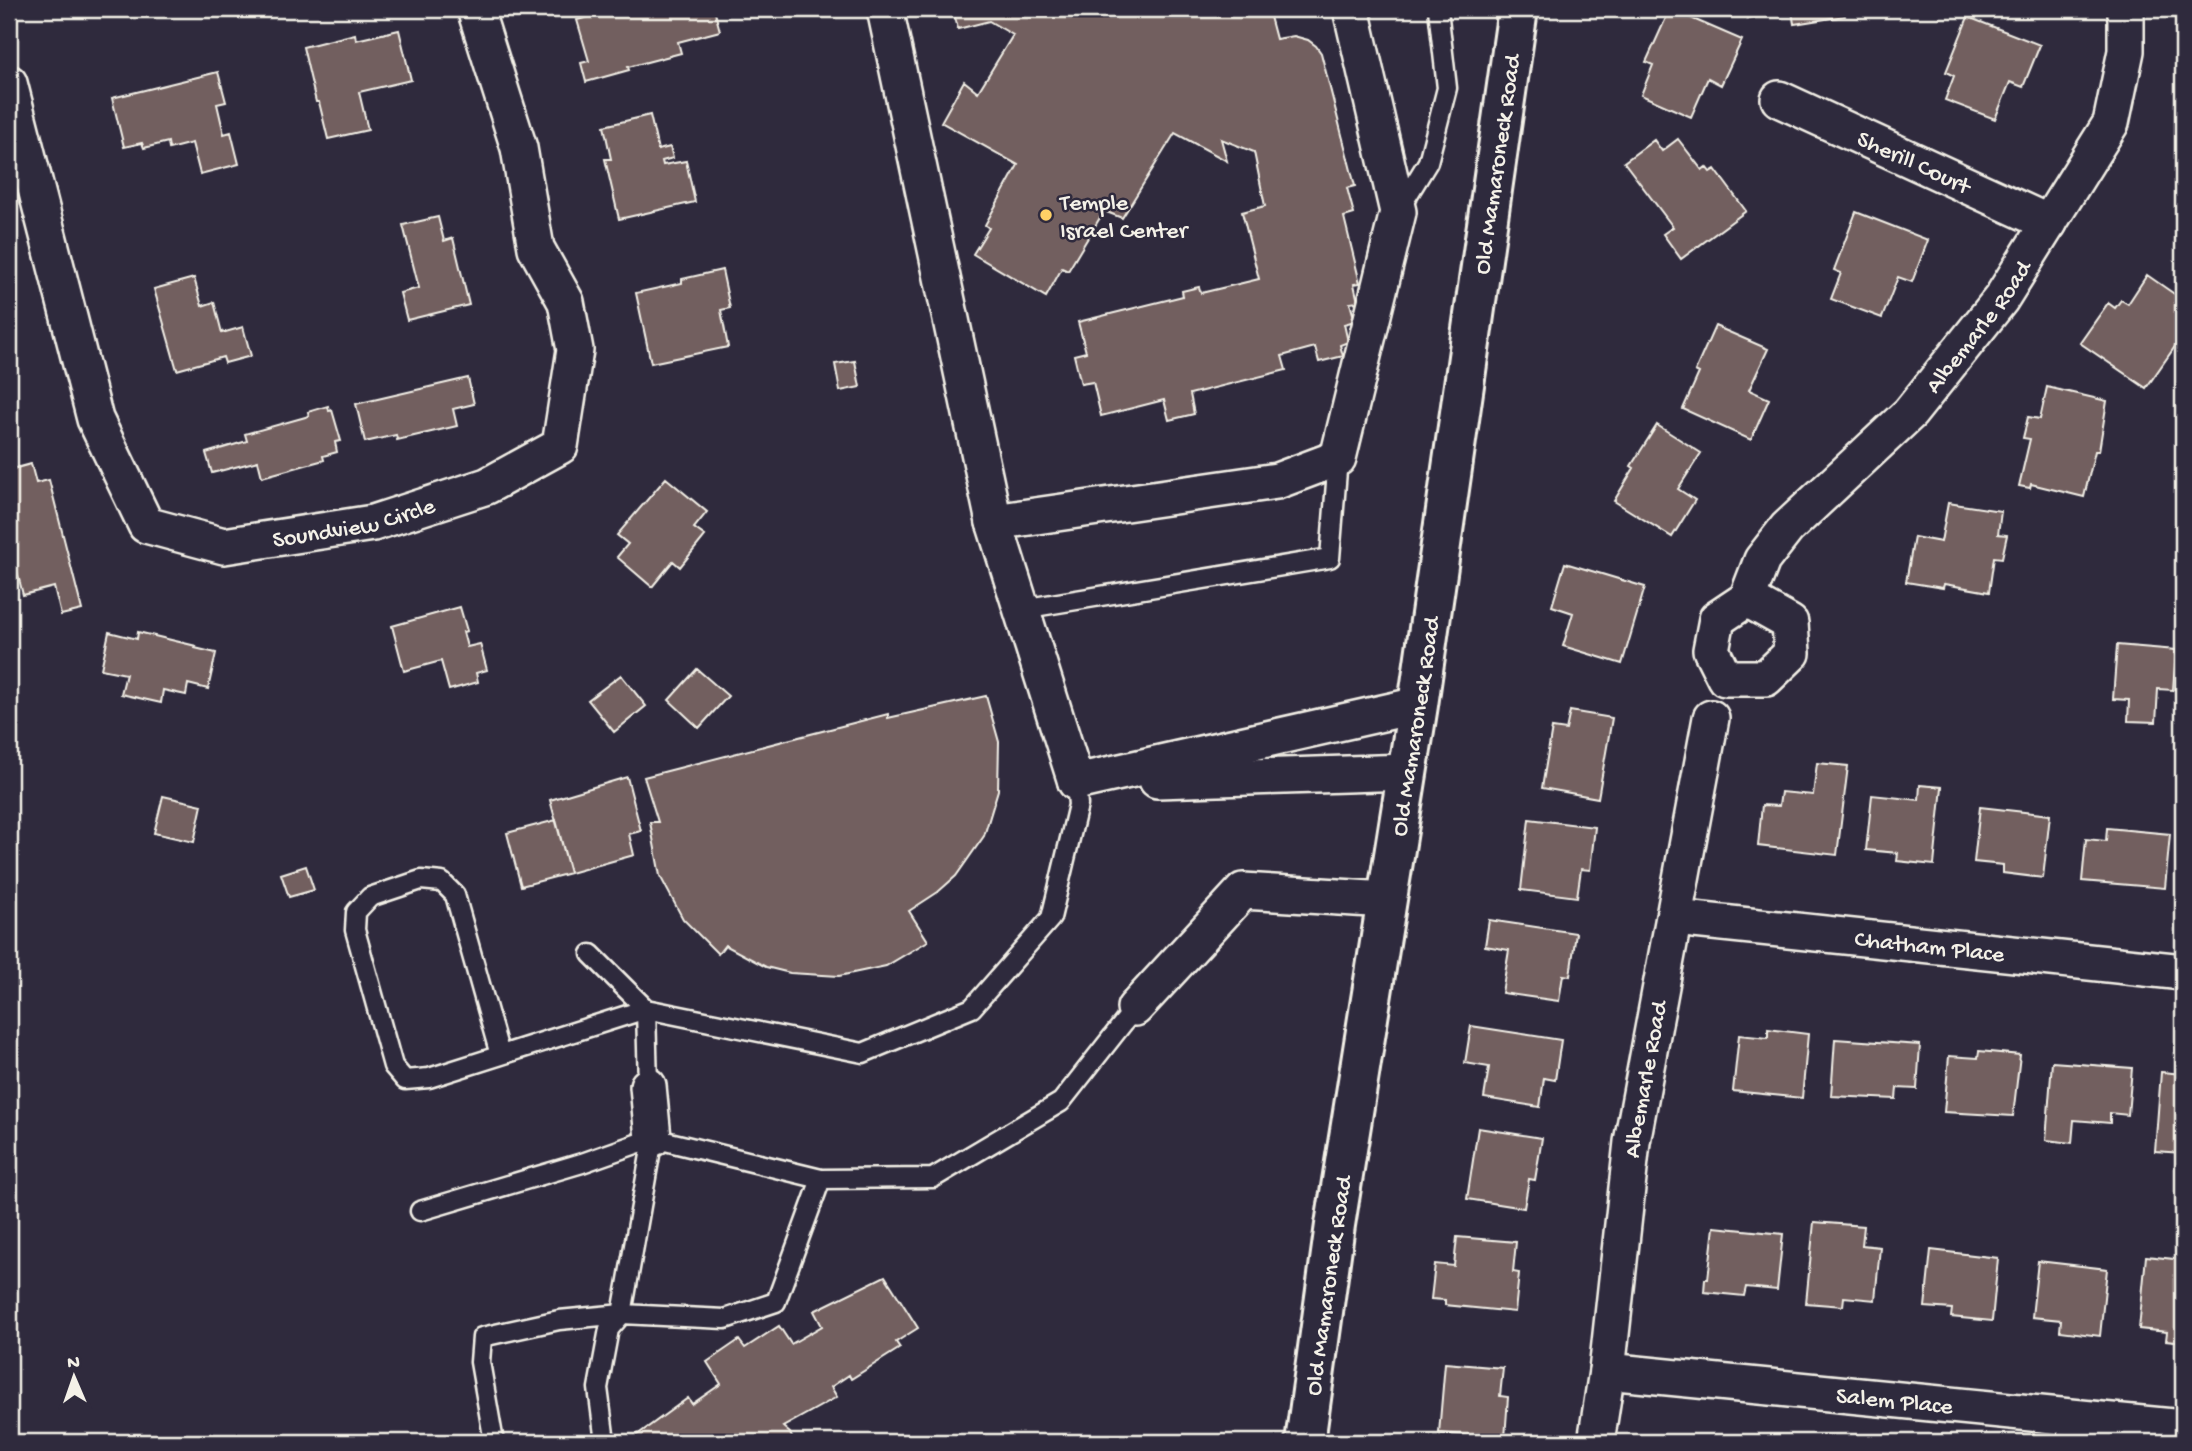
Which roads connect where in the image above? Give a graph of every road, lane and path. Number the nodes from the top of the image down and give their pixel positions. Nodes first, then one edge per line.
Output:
1 (475, 9) edge
2 (885, 9) edge
3 (1351, 9) edge
4 (1438, 9) edge
5 (1518, 9) edge
6 (2126, 9) edge
7 (9, 83) edge
8 (1779, 99) dead end
9 (1398, 212) junction
10 (2049, 223) junction
11 (1338, 458) junction
12 (994, 522) junction
13 (1747, 599) dead end
14 (1022, 609) junction
15 (1418, 705) junction
16 (1711, 718) dead end
17 (1408, 772) junction
18 (1076, 782) junction
19 (1387, 900) junction
20 (1675, 918) junction
21 (591, 954) dead end
22 (2183, 972) edge
23 (1135, 1008) joint
24 (646, 1009) junction
25 (500, 1055) junction
26 (648, 1086) joint
27 (653, 1138) junction
28 (821, 1179) junction
29 (420, 1211) dead end
30 (622, 1314) junction
31 (1607, 1371) junction
32 (2183, 1427) edge
33 (494, 1442) edge
34 (605, 1442) edge
35 (1305, 1442) edge
36 (1596, 1442) edge

1 - 7 street, Soundview Circle
2 - 12 street
3 - 9 street
4 - 9 lane
5 - 15 main road, Old Mamaroneck Road
6 - 10 street, Albemarle Road
8 - 10 street, Sherill Court
9 - 11 street
10 - 13 street, Albemarle Road
11 - 12 street
11 - 14 lane
12 - 14 street
14 - 18 street
15 - 17 main road, Old Mamaroneck Road
15 - 18 street
16 - 20 street, Albemarle Road
17 - 18 street
17 - 19 main road, Old Mamaroneck Road
18 - 24 lane
19 - 23 street
19 - 35 main road, Old Mamaroneck Road
20 - 22 street, Chatham Place
20 - 31 street, Albemarle Road
21 - 24 lane
23 - 28 lane
24 - 25 lane
24 - 26 lane
25 - 25 lane
26 - 27 street
27 - 28 lane
27 - 29 lane
27 - 30 lane
28 - 30 lane
30 - 33 lane
30 - 34 lane
31 - 32 street, Salem Place
31 - 36 street, Albemarle Road

